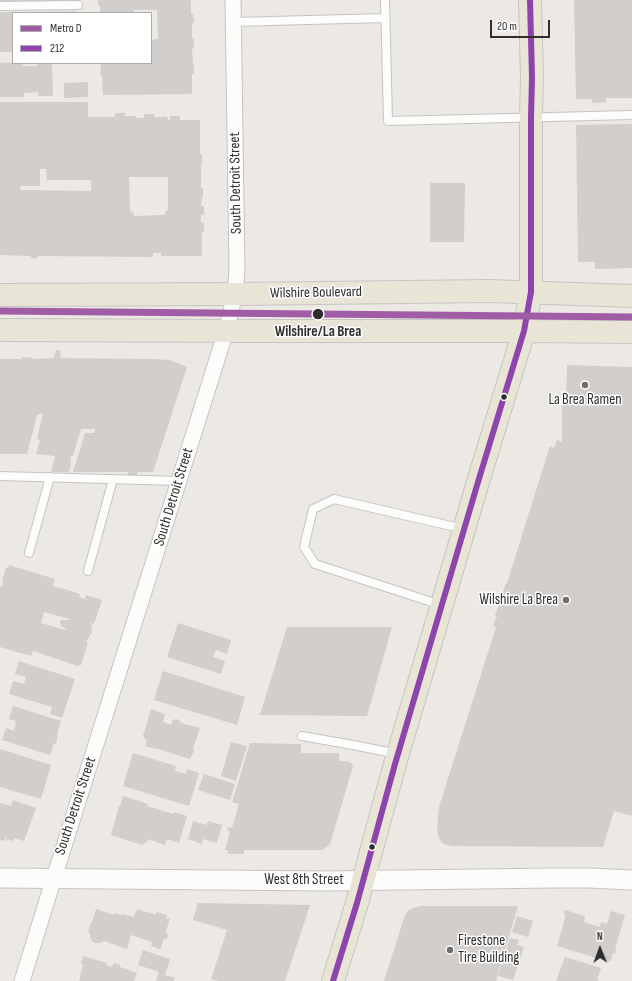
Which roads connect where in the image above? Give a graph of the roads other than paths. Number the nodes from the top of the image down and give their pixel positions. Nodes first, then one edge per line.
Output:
1 (233, 0) edge
2 (385, 0) edge
3 (530, 0) edge
4 (78, 4) dead end
5 (0, 6) edge
6 (385, 18) junction
7 (233, 22) junction
8 (632, 115) edge
9 (531, 118) junction
10 (531, 292) junction
11 (235, 294) junction
12 (0, 295) edge
13 (632, 296) edge
14 (0, 330) edge
15 (524, 330) junction
16 (226, 331) junction
17 (632, 332) edge
18 (0, 477) edge
19 (50, 477) junction
20 (113, 479) junction
21 (179, 481) junction
22 (464, 529) junction
23 (29, 554) dead end
24 (88, 571) dead end
25 (442, 605) junction
26 (302, 736) dead end
27 (398, 754) junction
28 (0, 878) edge
29 (54, 878) junction
30 (632, 880) edge
31 (363, 881) junction
32 (22, 981) edge
33 (333, 981) edge

1 - 7 street, South Detroit Street
2 - 6 lane
3 - 9 main road
4 - 5 lane
6 - 7 lane
6 - 9 lane
7 - 11 street, South Detroit Street
8 - 9 lane
9 - 10 main road
10 - 11 main road, Wilshire Boulevard
10 - 13 main road, Wilshire Boulevard
10 - 15 main road
11 - 12 main road, Wilshire Boulevard
11 - 16 street, South Detroit Street
14 - 16 main road
15 - 16 main road
15 - 17 main road
15 - 22 main road
16 - 21 street, South Detroit Street
18 - 19 lane
19 - 20 lane
19 - 23 lane
20 - 21 lane
20 - 24 lane
21 - 29 street, South Detroit Street
22 - 25 main road
22 - 25 lane
25 - 27 main road
26 - 27 lane
27 - 31 main road
28 - 29 street, West 8th Street
29 - 31 street, West 8th Street
29 - 32 street, South Detroit Street
30 - 31 street, West 8th Street
31 - 33 main road

